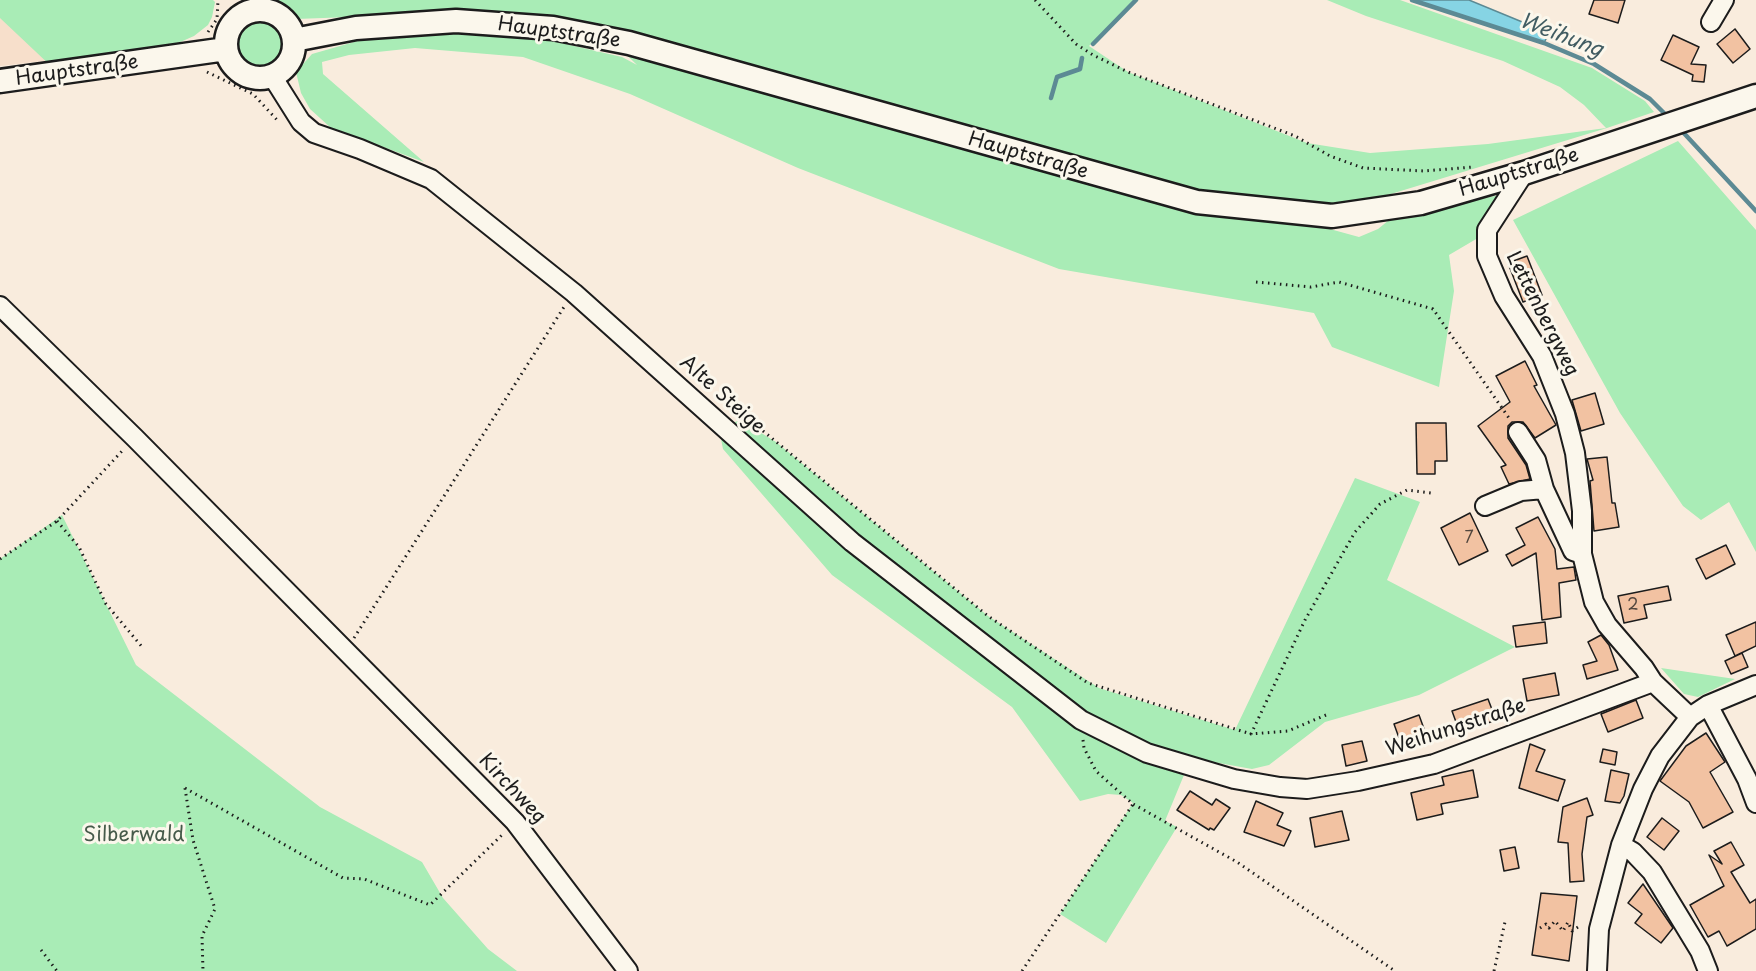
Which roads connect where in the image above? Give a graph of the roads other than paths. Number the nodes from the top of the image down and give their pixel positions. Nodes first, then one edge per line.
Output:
1 (1724, 0) edge
2 (1711, 22) dead end
3 (294, 40) junction
4 (226, 49) junction
5 (272, 76) junction
6 (0, 81) edge
7 (1756, 96) edge
8 (1524, 173) junction
9 (0, 306) edge
10 (1518, 432) road end
11 (1544, 489) junction
12 (1485, 506) dead end
13 (1582, 554) junction
14 (1653, 682) junction
15 (1756, 685) edge
16 (1708, 705) junction
17 (1690, 717) junction
18 (1147, 753) joint
19 (1756, 803) edge
20 (1621, 845) junction
21 (628, 971) edge
22 (1597, 971) edge
23 (1707, 971) edge

1 - 2 street
3 - 4 main road
3 - 5 main road
3 - 8 main road, Hauptstraße
4 - 5 main road
4 - 6 main road, Hauptstraße
5 - 18 street, Alte Steige
7 - 8 main road, Hauptstraße
8 - 13 street, Lettenbergweg
9 - 21 street, Kirchweg
10 - 11 street, Lettenbergweg
11 - 12 street
11 - 13 street, Lettenbergweg
13 - 14 street, Lettenbergweg
14 - 17 street
14 - 18 street, Weihungstraße
15 - 16 street
16 - 17 street
16 - 19 street
17 - 20 street
20 - 22 street
20 - 23 street

